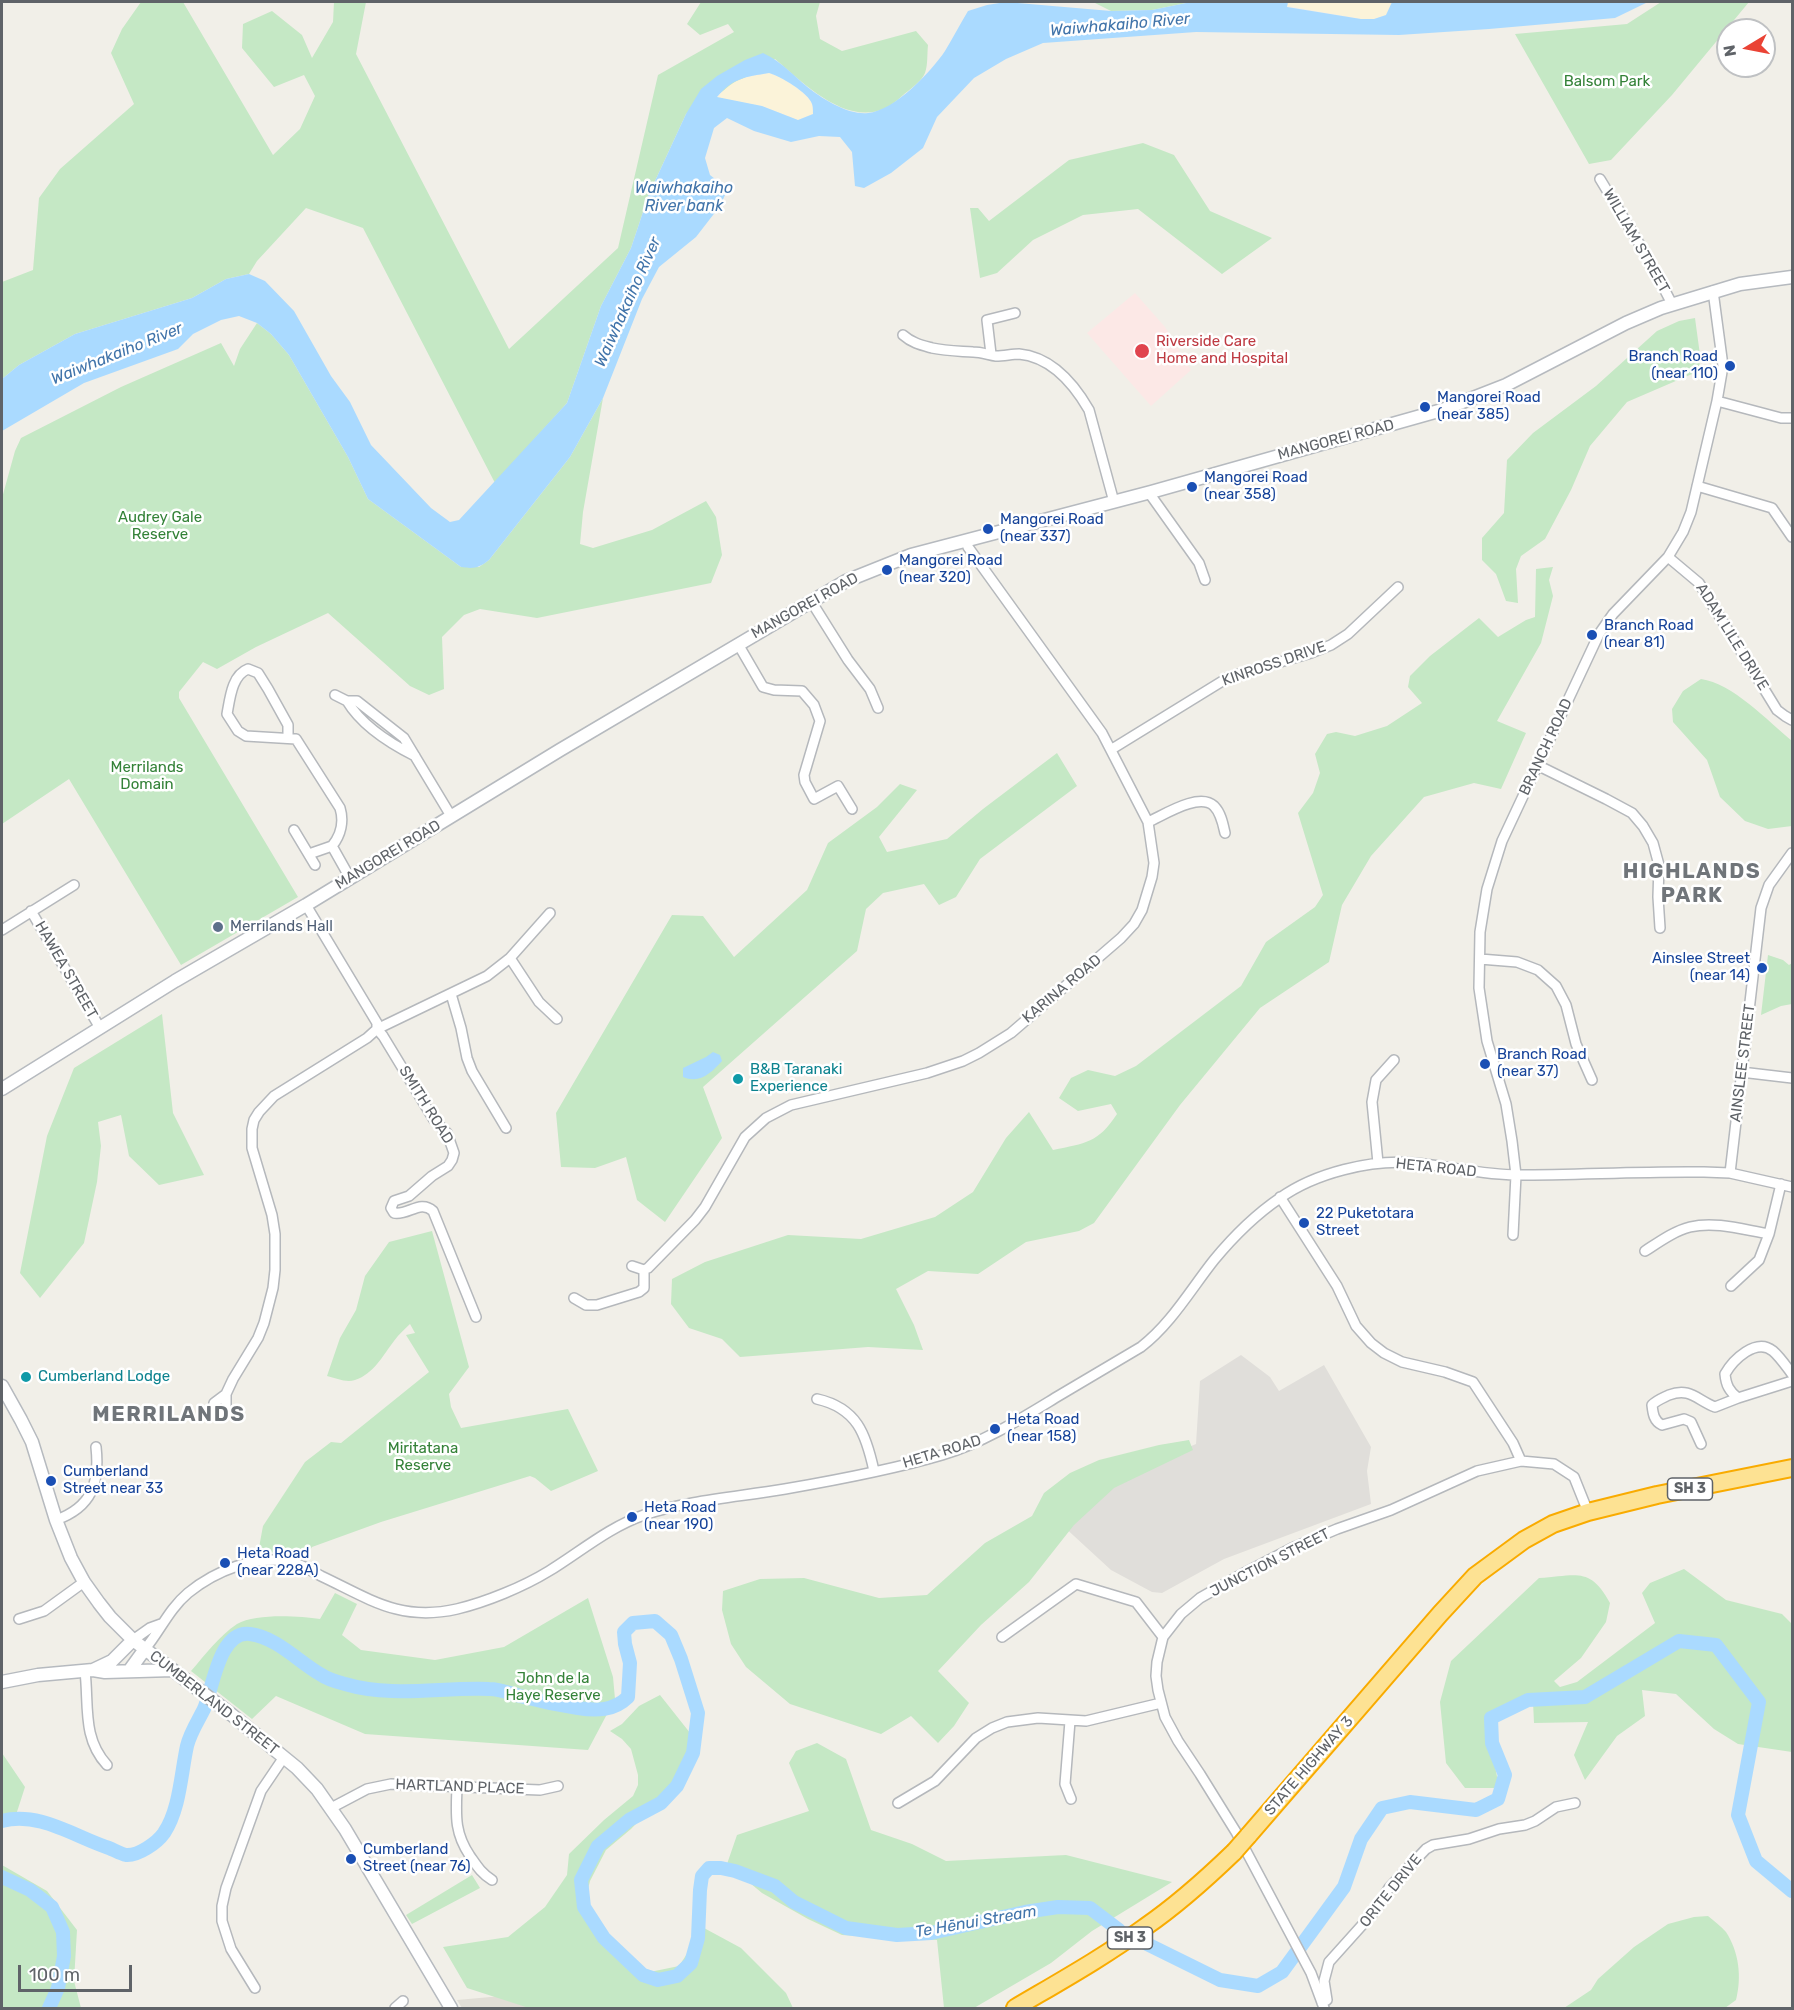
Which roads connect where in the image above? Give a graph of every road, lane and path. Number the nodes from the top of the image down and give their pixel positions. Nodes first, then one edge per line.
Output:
1 (1600, 179) dead end
2 (1792, 277) edge
3 (1713, 291) junction
4 (1672, 304) junction
5 (1015, 313) dead end
6 (903, 335) dead end
7 (991, 354) junction
8 (1717, 401) junction
9 (1792, 418) edge
10 (1697, 486) junction
11 (1150, 492) junction
12 (1114, 502) junction
13 (1792, 537) edge
14 (966, 541) junction
15 (1668, 557) junction
16 (1205, 580) dead end
17 (1398, 587) dead end
18 (811, 601) junction
19 (738, 644) junction
20 (335, 695) dead end
21 (878, 708) dead end
22 (1792, 720) edge
23 (288, 738) junction
24 (1112, 749) junction
25 (1537, 765) junction
26 (852, 808) dead end
27 (451, 816) junction
28 (1148, 822) junction
29 (294, 830) dead end
30 (1225, 833) dead end
31 (332, 846) junction
32 (1792, 853) edge
33 (309, 854) junction
34 (315, 865) dead end
35 (350, 878) junction
36 (74, 885) dead end
37 (306, 905) junction
38 (31, 911) junction
39 (550, 913) dead end
40 (1660, 927) dead end
41 (2, 930) edge
42 (510, 958) junction
43 (1480, 959) junction
44 (451, 994) junction
45 (556, 1019) dead end
46 (100, 1028) junction
47 (376, 1029) junction
48 (1394, 1060) dead end
49 (1741, 1071) junction
50 (1792, 1078) edge
51 (1592, 1080) dead end
52 (2, 1089) edge
53 (506, 1128) dead end
54 (1378, 1163) junction
55 (1730, 1173) junction
56 (1516, 1175) junction
57 (1781, 1184) junction
58 (1792, 1187) edge
59 (1280, 1197) junction
60 (1513, 1234) dead end
61 (1769, 1234) junction
62 (1645, 1251) dead end
63 (632, 1266) dead end
64 (644, 1270) junction
65 (1731, 1286) dead end
66 (574, 1298) dead end
67 (476, 1317) dead end
68 (1792, 1374) edge
69 (1792, 1381) edge
70 (2, 1386) edge
71 (226, 1394) dead end
72 (1738, 1398) junction
73 (817, 1399) dead end
74 (1701, 1444) dead end
75 (96, 1447) dead end
76 (1521, 1461) junction
77 (1792, 1468) edge
78 (874, 1471) junction
79 (1588, 1512) junction
80 (56, 1520) junction
81 (84, 1582) junction
82 (19, 1618) dead end
83 (161, 1624) junction
84 (1002, 1637) dead end
85 (1163, 1637) junction
86 (133, 1640) junction
87 (145, 1650) junction
88 (89, 1670) junction
89 (173, 1670) junction
90 (129, 1671) junction
91 (2, 1682) edge
92 (1161, 1703) junction
93 (1070, 1721) junction
94 (285, 1757) junction
95 (108, 1765) dead end
96 (558, 1786) dead end
97 (457, 1787) junction
98 (1071, 1799) dead end
99 (898, 1803) dead end
100 (1575, 1803) dead end
101 (331, 1808) junction
102 (492, 1880) dead end
103 (255, 1988) dead end
104 (403, 2001) dead end
105 (1323, 2006) edge
106 (395, 2008) edge
107 (452, 2008) edge
108 (1015, 2008) edge

1 - 4 street, WILLIAM STREET
2 - 3 street, MANGOREI ROAD
3 - 4 street, MANGOREI ROAD
3 - 8 street, BRANCH ROAD
4 - 11 street, MANGOREI ROAD
5 - 7 street
6 - 7 street
7 - 12 street
8 - 9 street
8 - 10 street, BRANCH ROAD
10 - 13 street
10 - 15 street, BRANCH ROAD
11 - 12 street, MANGOREI ROAD
11 - 16 street
12 - 14 street, MANGOREI ROAD
14 - 18 street, MANGOREI ROAD
14 - 24 street, KARINA ROAD
15 - 22 street, ADAM LILE DRIVE
15 - 25 street, BRANCH ROAD
17 - 24 street, KINROSS DRIVE
18 - 19 street, MANGOREI ROAD
18 - 21 street
19 - 26 street
19 - 27 street, MANGOREI ROAD
20 - 27 street
23 - 23 street
23 - 31 street
24 - 28 street, KARINA ROAD
25 - 40 street
25 - 43 street, BRANCH ROAD
27 - 35 street, MANGOREI ROAD
28 - 30 street
28 - 64 street, KARINA ROAD
29 - 33 street
31 - 33 street
31 - 35 street
32 - 49 street, AINSLEE STREET
33 - 34 street
35 - 37 street, MANGOREI ROAD
36 - 38 street
37 - 46 street, MANGOREI ROAD
37 - 47 street, SMITH ROAD
38 - 41 street
38 - 46 street, HAWEA STREET
39 - 42 street
42 - 44 street
42 - 45 street
43 - 51 street
43 - 56 street, BRANCH ROAD
44 - 47 street
44 - 53 street
46 - 52 street, MANGOREI ROAD
47 - 67 street, SMITH ROAD
47 - 71 street
48 - 54 street
49 - 50 street
49 - 55 street, AINSLEE STREET
54 - 56 street, HETA ROAD
54 - 59 street, HETA ROAD
55 - 56 street, HETA ROAD
55 - 57 street, HETA ROAD
56 - 60 street, BRANCH ROAD
57 - 58 street, HETA ROAD
57 - 61 street
59 - 76 street
59 - 78 street, HETA ROAD
61 - 62 street
61 - 65 street
63 - 64 street
64 - 66 street
68 - 72 street
69 - 72 street
70 - 80 street, CUMBERLAND STREET
72 - 74 street
73 - 78 street
75 - 80 street
76 - 79 street, JUNCTION STREET
76 - 85 street, JUNCTION STREET
77 - 79 highway, SH 3
78 - 83 street, HETA ROAD
79 - 108 highway, STATE HIGHWAY 3 / SH 3, bridge
80 - 81 street, CUMBERLAND STREET
81 - 82 street
81 - 86 street, CUMBERLAND STREET
83 - 86 street, HETA ROAD
83 - 87 street, HETA ROAD
84 - 85 street
85 - 92 street, JUNCTION STREET
86 - 87 street, CUMBERLAND STREET
86 - 88 street
87 - 89 street, CUMBERLAND STREET
87 - 90 street
88 - 90 street
88 - 91 street
88 - 95 street
89 - 90 street
89 - 94 street, CUMBERLAND STREET
92 - 93 street
92 - 105 street, JUNCTION STREET
93 - 98 street
93 - 99 street
94 - 101 street, CUMBERLAND STREET
94 - 103 street
96 - 97 street, HARTLAND PLACE
97 - 101 street, HARTLAND PLACE
97 - 102 street
100 - 105 street, ORITE DRIVE
101 - 107 street, CUMBERLAND STREET
104 - 106 street

